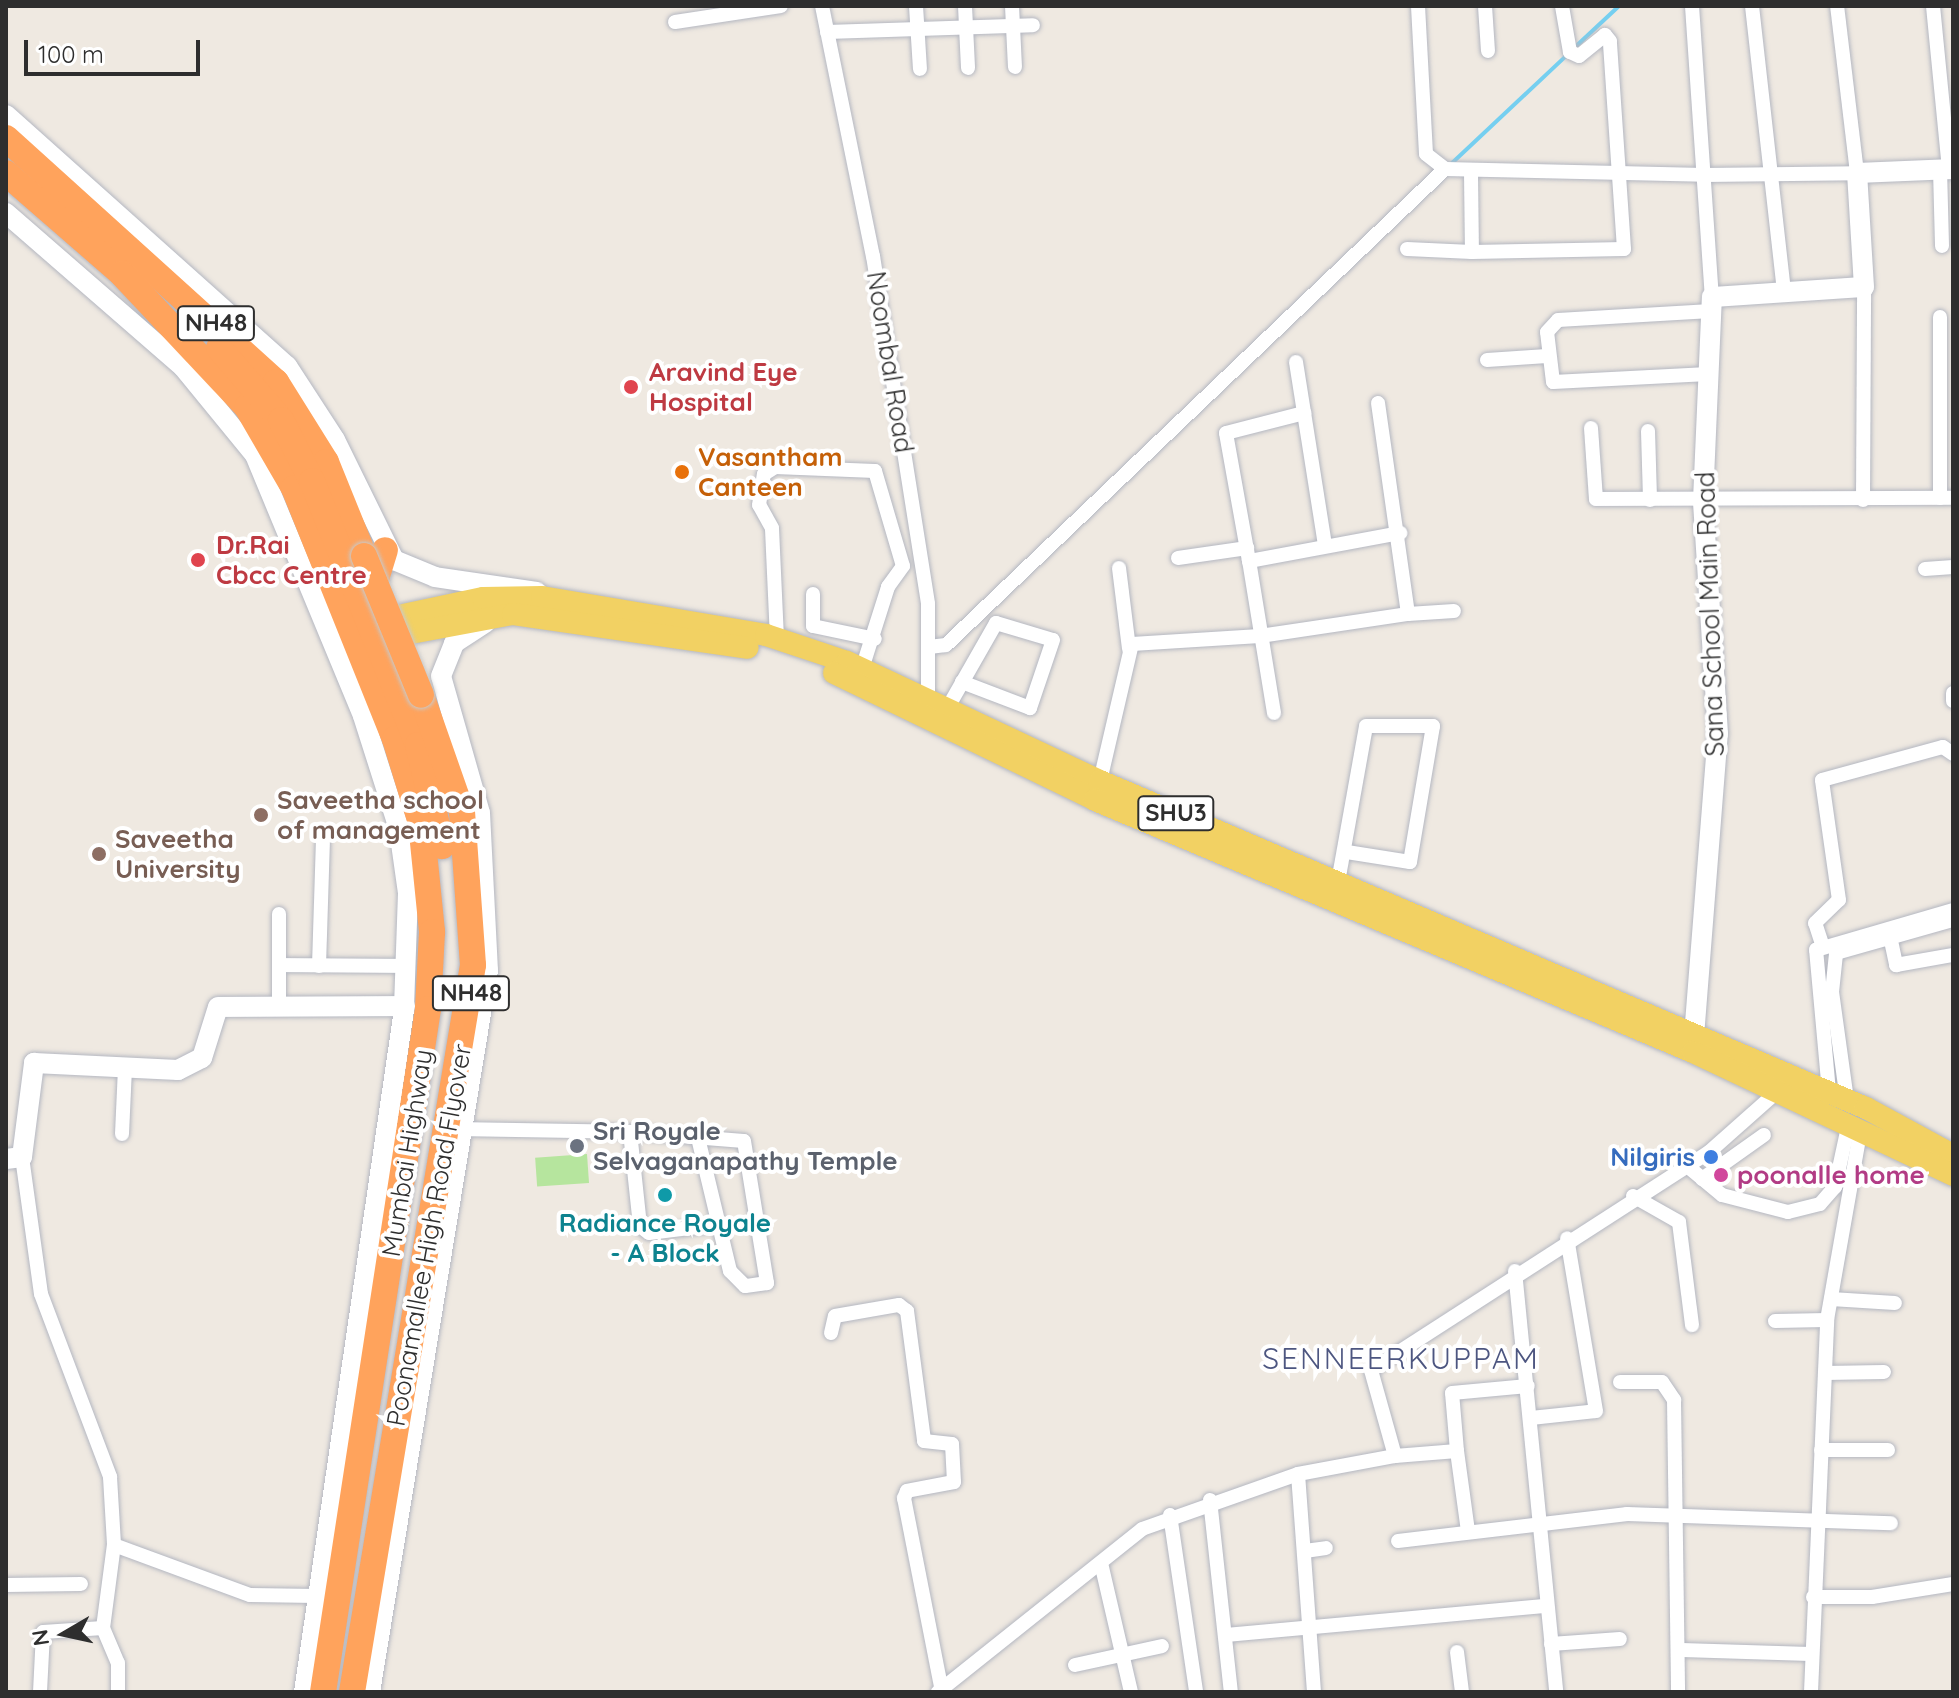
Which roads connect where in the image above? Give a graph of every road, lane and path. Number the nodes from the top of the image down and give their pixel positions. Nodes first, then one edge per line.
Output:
1 (781, 6) edge
2 (822, 6) edge
3 (916, 6) edge
4 (965, 6) edge
5 (1012, 6) edge
6 (1418, 6) edge
7 (1485, 6) edge
8 (1562, 6) edge
9 (1692, 6) edge
10 (1752, 6) edge
11 (1837, 6) edge
12 (1933, 6) edge
13 (675, 22) dead end
14 (1033, 25) dead end
15 (1013, 26) junction
16 (966, 27) junction
17 (918, 29) junction
18 (827, 32) junction
19 (1488, 51) dead end
20 (1015, 67) dead end
21 (968, 68) dead end
22 (920, 69) dead end
23 (6, 115) edge
24 (6, 138) edge
25 (1445, 169) junction
26 (1947, 169) edge
27 (6, 173) edge
28 (1471, 173) junction
29 (1857, 173) junction
30 (1616, 174) junction
31 (1775, 174) junction
32 (1704, 175) junction
33 (11, 222) edge
34 (69, 228) junction
35 (1942, 246) dead end
36 (1407, 249) dead end
37 (1472, 252) junction
38 (1864, 287) junction
39 (1784, 292) junction
40 (1712, 304) junction
41 (1940, 317) dead end
42 (1547, 356) junction
43 (1487, 360) dead end
44 (1296, 362) dead end
45 (1708, 374) junction
46 (1378, 403) dead end
47 (1304, 413) junction
48 (1591, 428) dead end
49 (1648, 431) dead end
50 (1947, 498) edge
51 (1650, 500) junction
52 (1863, 500) junction
53 (1703, 501) junction
54 (1400, 533) junction
55 (1325, 546) junction
56 (1248, 554) junction
57 (1178, 558) dead end
58 (366, 559) junction
59 (1953, 567) edge
60 (1119, 568) dead end
61 (1925, 569) dead end
62 (813, 594) dead end
63 (568, 602) junction
64 (1454, 611) dead end
65 (1408, 614) junction
66 (524, 615) junction
67 (374, 631) junction
68 (1260, 636) junction
69 (777, 639) junction
70 (875, 639) junction
71 (929, 647) junction
72 (1129, 648) junction
73 (862, 669) junction
74 (962, 682) junction
75 (1953, 693) edge
76 (1953, 701) edge
77 (934, 710) junction
78 (1274, 713) dead end
79 (1953, 754) edge
80 (1100, 781) junction
81 (323, 839) dead end
82 (1347, 852) junction
83 (1338, 882) junction
84 (1953, 910) edge
85 (1831, 912) junction
86 (279, 914) dead end
87 (1953, 920) edge
88 (1890, 936) junction
89 (1842, 937) junction
90 (1822, 944) junction
91 (1953, 955) edge
92 (279, 965) junction
93 (319, 966) junction
94 (408, 966) junction
95 (279, 1004) junction
96 (405, 1006) junction
97 (1694, 1044) junction
98 (125, 1067) junction
99 (1779, 1090) junction
100 (1838, 1096) junction
101 (1854, 1130) junction
102 (461, 1131) junction
103 (630, 1132) junction
104 (122, 1134) dead end
105 (1764, 1135) dead end
106 (698, 1138) junction
107 (407, 1153) junction
108 (1953, 1155) edge
109 (14, 1158) edge
110 (1686, 1165) junction
111 (1953, 1175) edge
112 (1702, 1179) junction
113 (1633, 1196) junction
114 (714, 1225) junction
115 (1567, 1238) junction
116 (1515, 1271) junction
117 (1831, 1299) junction
118 (1895, 1303) dead end
119 (1827, 1320) junction
120 (1775, 1321) dead end
121 (1692, 1325) dead end
122 (831, 1333) dead end
123 (1884, 1372) dead end
124 (1825, 1373) junction
125 (1620, 1382) dead end
126 (1528, 1386) junction
127 (1531, 1418) junction
128 (1821, 1450) junction
129 (1888, 1450) dead end
130 (1457, 1451) junction
131 (1395, 1456) junction
132 (1298, 1474) junction
133 (394, 1486) junction
134 (1210, 1500) junction
135 (1681, 1514) junction
136 (1170, 1515) junction
137 (1817, 1518) junction
138 (1891, 1523) dead end
139 (1540, 1524) junction
140 (1468, 1531) junction
141 (1398, 1541) dead end
142 (114, 1545) junction
143 (1326, 1548) dead end
144 (1305, 1551) junction
145 (1101, 1563) junction
146 (81, 1584) dead end
147 (1953, 1584) edge
148 (6, 1585) edge
149 (317, 1596) junction
150 (1813, 1597) junction
151 (1547, 1606) junction
152 (103, 1628) junction
153 (1310, 1630) junction
154 (1226, 1635) junction
155 (1620, 1639) dead end
156 (1551, 1644) junction
157 (1162, 1646) dead end
158 (1681, 1650) junction
159 (1457, 1652) dead end
160 (1123, 1654) junction
161 (1811, 1654) junction
162 (1075, 1665) dead end
163 (940, 1691) edge
164 (40, 1692) edge
165 (118, 1692) edge
166 (304, 1692) edge
167 (323, 1692) edge
168 (352, 1692) edge
169 (370, 1692) edge
170 (1131, 1692) edge
171 (1196, 1692) edge
172 (1231, 1692) edge
173 (1314, 1692) edge
174 (1462, 1692) edge
175 (1556, 1692) edge
176 (1678, 1692) edge
177 (1811, 1692) edge

1 - 13 street
2 - 18 street, Noombal Road
3 - 17 street
4 - 16 street
5 - 15 street
6 - 25 street
7 - 19 street
8 - 30 street
9 - 32 street, Sana School Main Road
10 - 31 street
11 - 29 street
12 - 26 street
14 - 15 street
15 - 16 street
15 - 20 street
16 - 17 street
16 - 21 street
17 - 18 street
17 - 22 street
18 - 71 street, Noombal Road
23 - 58 street
24 - 58 highway, Poonamallee High Road Flyover / NH48
25 - 28 street
25 - 71 street
26 - 29 street
26 - 35 street
27 - 34 highway, Mumbai Highway / NH48
28 - 30 street
28 - 37 street
29 - 31 street
29 - 38 street
30 - 32 street
30 - 37 street
31 - 32 street
31 - 39 street
32 - 40 street, Sana School Main Road
33 - 94 street
34 - 58 highway
34 - 107 highway, Mumbai Highway / NH48
36 - 37 street
38 - 39 street
38 - 52 street
39 - 40 street
40 - 42 street
40 - 45 street, Sana School Main Road
41 - 50 street
42 - 43 street
42 - 45 street
44 - 47 street
45 - 53 street, Sana School Main Road
46 - 54 street
47 - 55 street
47 - 56 street
48 - 51 street
49 - 51 street
50 - 52 street
51 - 53 street
52 - 53 street
53 - 97 street, Sana School Main Road
54 - 55 street
54 - 65 street
55 - 56 street
56 - 57 street
56 - 68 street
58 - 63 street
58 - 67 highway
58 - 133 highway, Poonamallee High Road Flyover / NH48, bridge
59 - 61 street
60 - 72 street
62 - 70 street
63 - 67 main road, SHU3
63 - 69 main road, SHU3
64 - 65 street
65 - 68 street
66 - 67 main road, SHU3
66 - 77 main road, SHU3
66 - 102 street
67 - 107 highway
68 - 72 street
68 - 78 street
69 - 70 street
69 - 73 main road, SHU3
70 - 73 street
71 - 77 street, Noombal Road
72 - 80 street
73 - 77 main road, SHU3
74 - 74 street
74 - 77 street
75 - 76 street
77 - 80 main road, SHU3
77 - 97 main road, SHU3
79 - 85 street
80 - 83 main road, SHU3
81 - 93 street
82 - 82 street
82 - 83 street
83 - 97 main road, SHU3
84 - 89 street
85 - 89 street
85 - 90 street
86 - 92 street
87 - 88 street
88 - 91 street
88 - 100 street
89 - 90 street
90 - 100 street
92 - 93 street
92 - 95 street
93 - 94 street
94 - 96 street
95 - 96 street
95 - 98 street
96 - 149 street
97 - 99 main road, SHU3
97 - 100 main road, SHU3
98 - 104 street
98 - 109 street
99 - 101 main road, SHU3
99 - 110 street
100 - 108 main road, SHU3
101 - 111 main road, SHU3
101 - 112 street
101 - 117 street
102 - 103 street
102 - 133 street
103 - 106 street
103 - 114 street
105 - 112 street
106 - 114 street
106 - 114 street
107 - 167 highway, Mumbai Highway / NH48
109 - 142 street
110 - 112 street
110 - 113 street
113 - 115 street
113 - 121 street
115 - 116 street
115 - 127 street
116 - 126 street
116 - 131 street
117 - 118 street
117 - 119 street
119 - 120 street
119 - 124 street
122 - 163 street
123 - 124 street
124 - 128 street
125 - 135 street
126 - 127 street
126 - 130 street
127 - 139 street
128 - 129 street
128 - 137 street
130 - 131 street
130 - 140 street
131 - 132 street
132 - 134 street
132 - 144 street
133 - 168 highway, NH48
133 - 169 street
134 - 136 street
134 - 154 street
135 - 137 street
135 - 139 street
135 - 158 street
136 - 145 street
136 - 171 street
137 - 138 street
137 - 150 street
139 - 140 street
139 - 151 street
140 - 141 street
142 - 149 street
142 - 152 street
143 - 144 street
144 - 153 street
145 - 160 street
145 - 163 street
146 - 148 street
147 - 150 street
149 - 166 street
150 - 161 street
151 - 153 street
151 - 156 street
152 - 164 street
152 - 165 street
153 - 154 street
153 - 173 street
154 - 172 street
155 - 156 street
156 - 175 street
157 - 160 street
158 - 161 street
158 - 176 street
159 - 174 street
160 - 162 street
160 - 170 street
161 - 177 street

